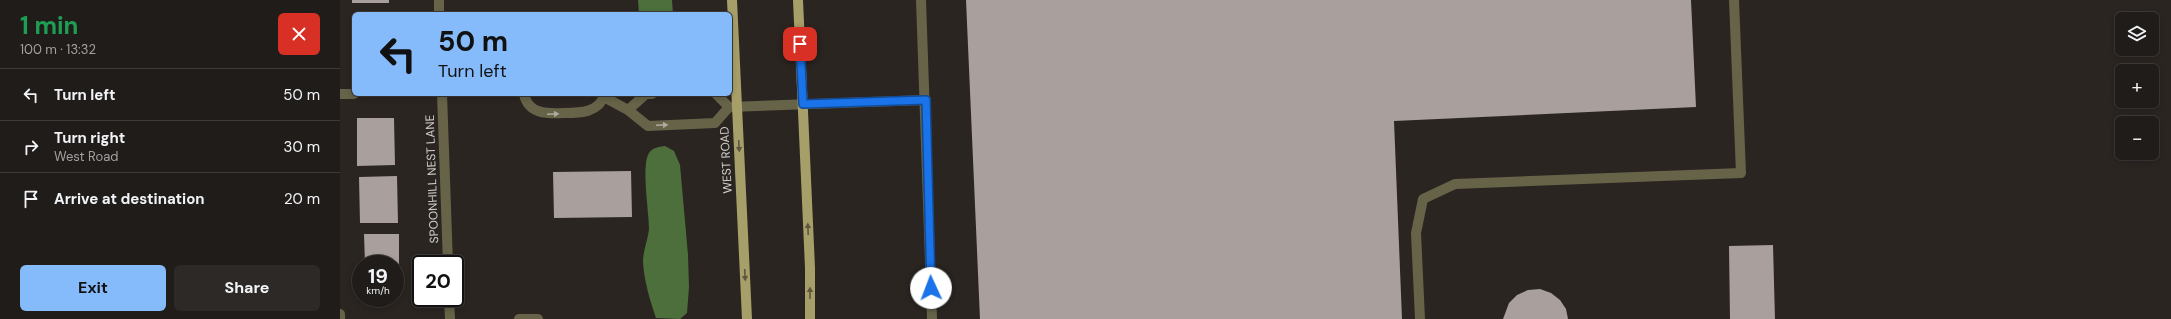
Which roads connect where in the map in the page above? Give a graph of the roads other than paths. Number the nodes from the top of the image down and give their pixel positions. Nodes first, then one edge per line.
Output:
1 (438, 0) edge
2 (732, 0) edge
3 (798, 0) edge
4 (921, 0) edge
5 (1734, 0) edge
6 (439, 12) edge
7 (340, 94) edge
8 (352, 94) edge
9 (442, 96) edge
10 (525, 96) edge
11 (604, 96) edge
12 (644, 96) edge
13 (719, 96) edge
14 (926, 100) junction
15 (803, 104) junction
16 (733, 107) junction
17 (628, 110) junction
18 (448, 255) edge
19 (449, 307) edge
20 (340, 314) edge
21 (340, 319) edge
22 (450, 319) edge
23 (519, 319) edge
24 (538, 319) edge
25 (747, 319) edge
26 (810, 319) edge
27 (932, 319) edge
28 (1420, 319) edge

1 - 6 street
2 - 16 main road, WEST ROAD
3 - 15 main road
4 - 14 street
5 - 28 street
7 - 8 street
9 - 18 street, SPOONHILL NEST LANE
10 -> 11 street
11 - 17 street
12 - 17 street
13 - 16 street
14 - 15 street
14 - 27 street
15 - 16 street
26 -> 15 main road
17 -> 16 street
16 -> 25 main road, WEST ROAD
19 - 22 street
20 - 21 street
23 - 24 street

